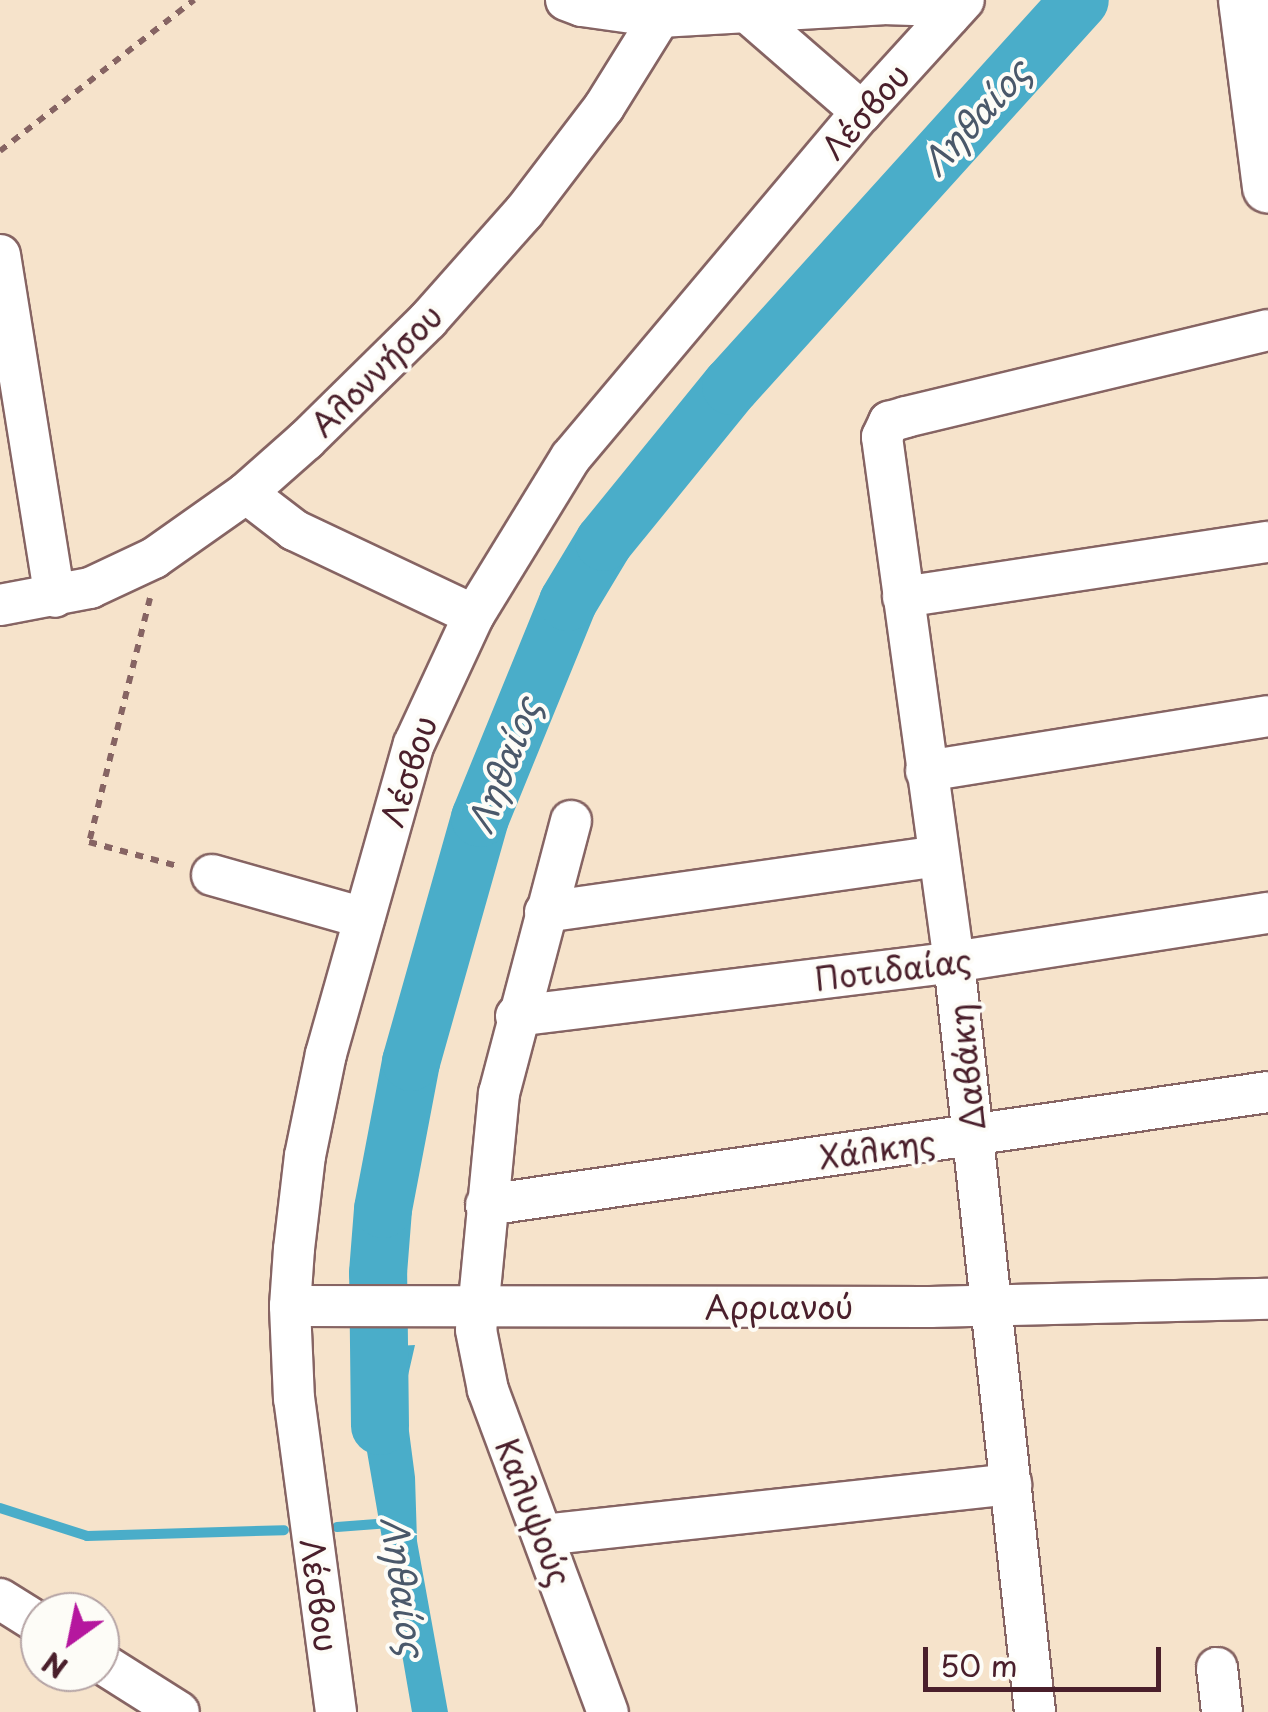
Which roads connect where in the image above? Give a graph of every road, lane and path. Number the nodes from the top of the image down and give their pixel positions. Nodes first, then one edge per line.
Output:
1 (194, 0) edge
2 (566, 0) edge
3 (956, 8) edge
4 (748, 13) junction
5 (660, 17) junction
6 (1253, 24) edge
7 (862, 112) junction
8 (0, 151) edge
9 (1268, 186) edge
10 (0, 255) edge
11 (1268, 330) edge
12 (246, 493) junction
13 (1268, 542) edge
14 (154, 558) junction
15 (55, 596) junction
16 (904, 597) junction
17 (0, 605) edge
18 (474, 615) junction
19 (1268, 716) edge
20 (926, 772) junction
21 (571, 822) dead end
22 (937, 856) junction
23 (212, 875) joint
24 (545, 912) junction
25 (1268, 912) edge
26 (364, 918) junction
27 (954, 962) junction
28 (516, 1016) junction
29 (1268, 1092) edge
30 (974, 1135) junction
31 (486, 1205) junction
32 (1268, 1300) edge
33 (992, 1304) junction
34 (296, 1306) junction
35 (477, 1308) junction
36 (1010, 1484) junction
37 (543, 1536) junction
38 (1217, 1668) dead end
39 (120, 1674) edge
40 (180, 1712) edge
41 (336, 1712) edge
42 (608, 1712) edge
43 (1035, 1712) edge
44 (1222, 1712) edge

1 - 8 path
2 - 5 street
3 - 4 street
3 - 7 street, Λέσβου
4 - 5 street
4 - 7 street
5 - 12 street, Αλοννήσου
6 - 9 main road
7 - 18 street, Λέσβου
10 - 15 street
11 - 16 street, Δαβάκη
12 - 14 street, Αλοννήσου
12 - 18 street
13 - 16 street
14 - 15 street, Αλοννήσου
14 - 23 path
15 - 17 street, Αλοννήσου
16 - 20 street, Δαβάκη
18 - 26 street, Λέσβου
19 - 20 street
20 - 22 street, Δαβάκη
21 - 24 street, Καλυψούς
22 - 24 street
22 - 27 street, Δαβάκη
23 - 26 street
24 - 28 street, Καλυψούς
25 - 27 street, Ποτιδαίας
26 - 34 street, Λέσβου
27 - 28 street, Ποτιδαίας
27 - 30 street, Δαβάκη
28 - 31 street, Καλυψούς
29 - 30 street, Χάλκης
30 - 31 street, Χάλκης
30 - 33 street, Δαβάκη
31 - 35 street, Καλυψούς
32 - 33 street, Αρριανού
33 - 35 street, Αρριανού
33 - 36 street, Δαβάκη
34 - 35 street, Αρριανού
34 - 41 street, Λέσβου
35 - 37 street, Καλυψούς
36 - 37 street
36 - 43 street, Δαβάκη
37 - 42 street, Καλυψούς
38 - 44 street
39 - 40 street

